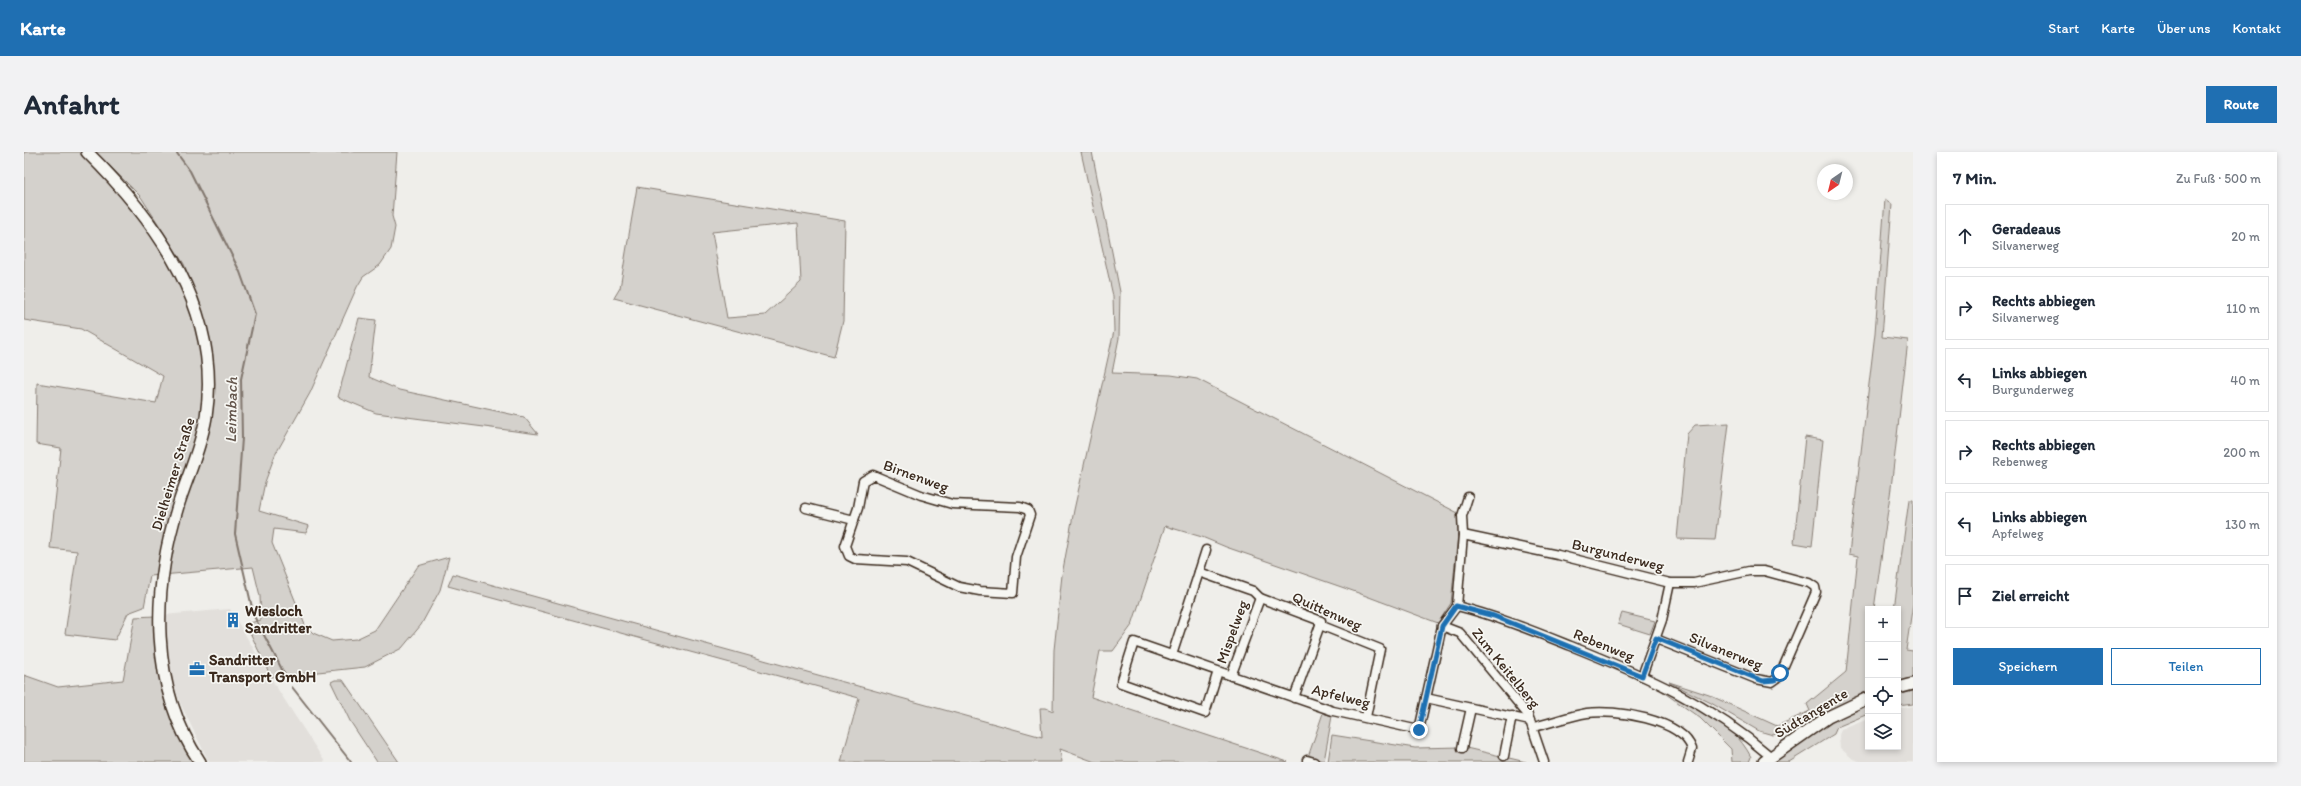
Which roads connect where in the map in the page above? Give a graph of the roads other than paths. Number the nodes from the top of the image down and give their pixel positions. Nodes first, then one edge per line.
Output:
1 (87, 152) edge
2 (1468, 497) dead end
3 (806, 508) dead end
4 (854, 520) junction
5 (1463, 535) junction
6 (1206, 550) dead end
7 (1199, 572) junction
8 (1670, 583) junction
9 (1260, 598) junction
10 (1456, 606) junction
11 (1320, 625) junction
12 (1442, 626) junction
13 (1656, 638) junction
14 (1172, 655) junction
15 (1218, 671) junction
16 (1231, 676) junction
17 (1642, 676) junction
18 (1913, 684) edge
19 (1901, 687) edge
20 (1294, 698) junction
21 (1426, 698) junction
22 (1865, 699) edge
23 (1471, 708) junction
24 (1512, 716) junction
25 (1366, 717) junction
26 (1532, 724) junction
27 (1462, 748) dead end
28 (1504, 756) dead end
29 (1767, 759) edge
30 (200, 762) edge
31 (1544, 762) edge
32 (1688, 762) edge

1 - 30 main road, Dielheimer Straße
2 - 5 street
3 - 4 street
4 - 4 street, Birnenweg
5 - 8 street, Burgunderweg
5 - 10 street
6 - 7 street
7 - 9 street, Quittenweg
7 - 14 street
8 - 13 street, Burgunderweg
8 - 13 street, Silvanerweg
9 - 11 street, Quittenweg
9 - 16 street, Mispelweg
10 - 12 street, Apfelweg
10 - 17 street, Rebenweg
11 - 20 street
11 - 25 street, Quittenweg
12 - 21 street, Apfelweg
12 - 26 street, Zum Keitelberg
13 - 17 street, Burgunderweg
14 - 15 street, Apfelweg
14 - 15 street, Apfelweg
15 - 16 street, Apfelweg
16 - 20 street, Apfelweg
17 - 29 street, Rebenweg
18 - 19 main road
20 - 25 street, Apfelweg
21 - 23 street
21 - 25 street, Apfelweg
22 - 29 main road, Südtangente
23 - 24 street
23 - 27 street
24 - 26 street
24 - 28 street
26 - 31 street, Zum Keitelberg
26 - 32 street

